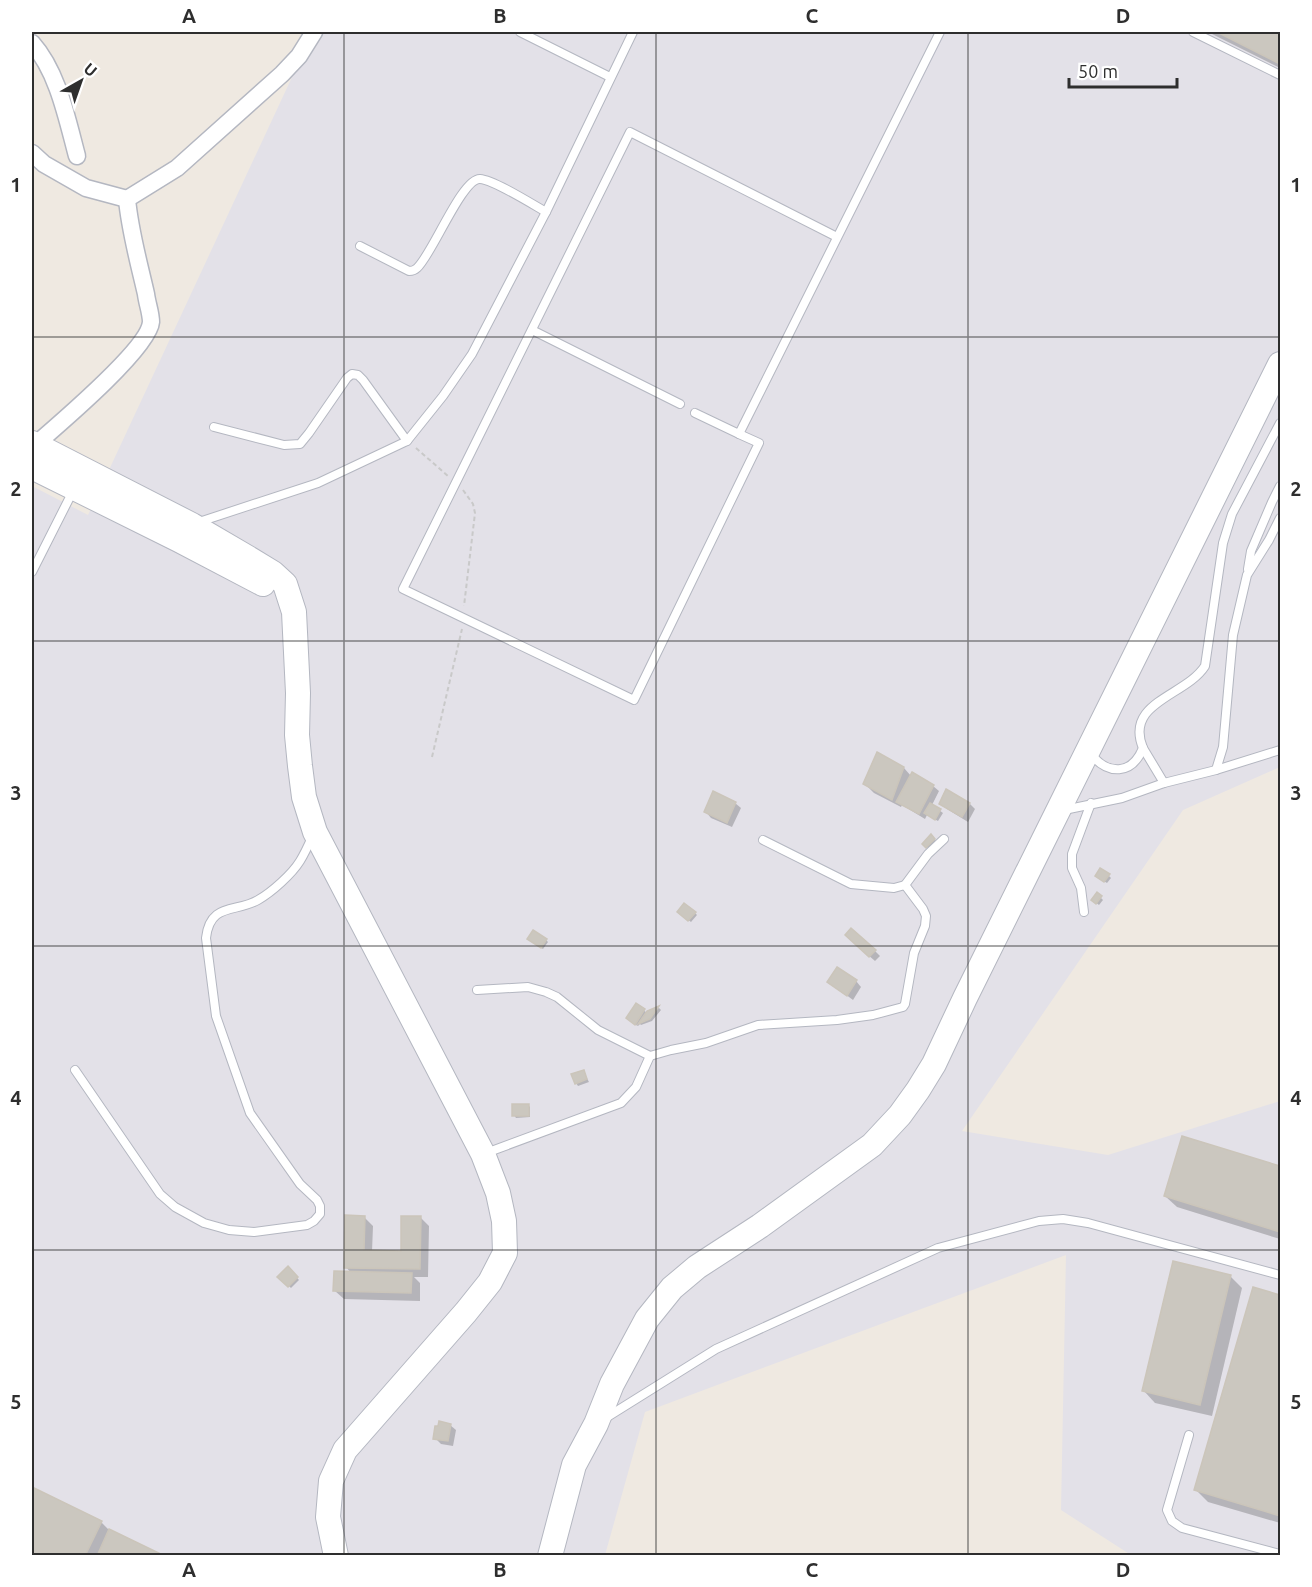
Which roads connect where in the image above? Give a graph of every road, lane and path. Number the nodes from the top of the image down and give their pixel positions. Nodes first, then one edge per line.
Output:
1 (314, 32) edge
2 (520, 32) edge
3 (633, 32) edge
4 (940, 32) edge
5 (1193, 32) edge
6 (32, 43) edge
7 (1281, 75) edge
8 (610, 77) junction
9 (32, 153) edge
10 (77, 156) dead end
11 (127, 199) junction
12 (546, 212) junction
13 (837, 237) junction
14 (360, 246) dead end
15 (532, 330) junction
16 (1281, 364) edge
17 (680, 404) dead end
18 (695, 414) dead end
19 (1281, 423) edge
20 (214, 427) dead end
21 (739, 434) junction
22 (407, 441) junction
23 (32, 452) edge
24 (448, 477) dead end
25 (78, 479) junction
26 (457, 484) dead end
27 (1281, 486) edge
28 (1281, 518) edge
29 (185, 532) junction
30 (32, 572) edge
31 (1247, 575) junction
32 (464, 609) dead end
33 (463, 620) dead end
34 (1143, 748) junction
35 (1088, 750) junction
36 (1281, 750) edge
37 (432, 757) dead end
38 (1216, 770) junction
39 (1164, 783) junction
40 (1091, 803) junction
41 (1058, 812) junction
42 (315, 832) junction
43 (944, 839) dead end
44 (763, 840) dead end
45 (905, 885) junction
46 (1084, 912) dead end
47 (477, 990) dead end
48 (650, 1056) junction
49 (75, 1070) dead end
50 (483, 1154) junction
51 (1281, 1275) edge
52 (596, 1424) junction
53 (1189, 1435) dead end
54 (1281, 1554) edge
55 (336, 1556) edge
56 (550, 1556) edge

1 - 11 street
2 - 8 lane
3 - 8 lane
4 - 13 lane
5 - 7 lane
6 - 10 street
8 - 12 lane
9 - 11 street
11 - 23 street
12 - 14 lane
12 - 22 lane
13 - 15 lane
13 - 21 lane
15 - 17 lane
15 - 21 lane
16 - 35 street
18 - 21 lane
19 - 34 lane
20 - 22 lane
22 - 24 path
22 - 29 lane
23 - 25 street
25 - 29 street
25 - 30 lane
26 - 32 path
27 - 31 lane
28 - 31 lane
29 - 42 street
31 - 38 lane
33 - 37 path
34 - 35 lane
34 - 39 lane
35 - 41 street
36 - 38 lane
38 - 39 lane
39 - 40 lane
40 - 41 lane
40 - 46 lane
41 - 52 street
42 - 49 lane
42 - 50 street
43 - 45 lane
44 - 45 lane
45 - 48 lane
47 - 48 lane
48 - 50 lane
50 - 55 street
51 - 52 lane
52 - 56 street
53 - 54 lane

